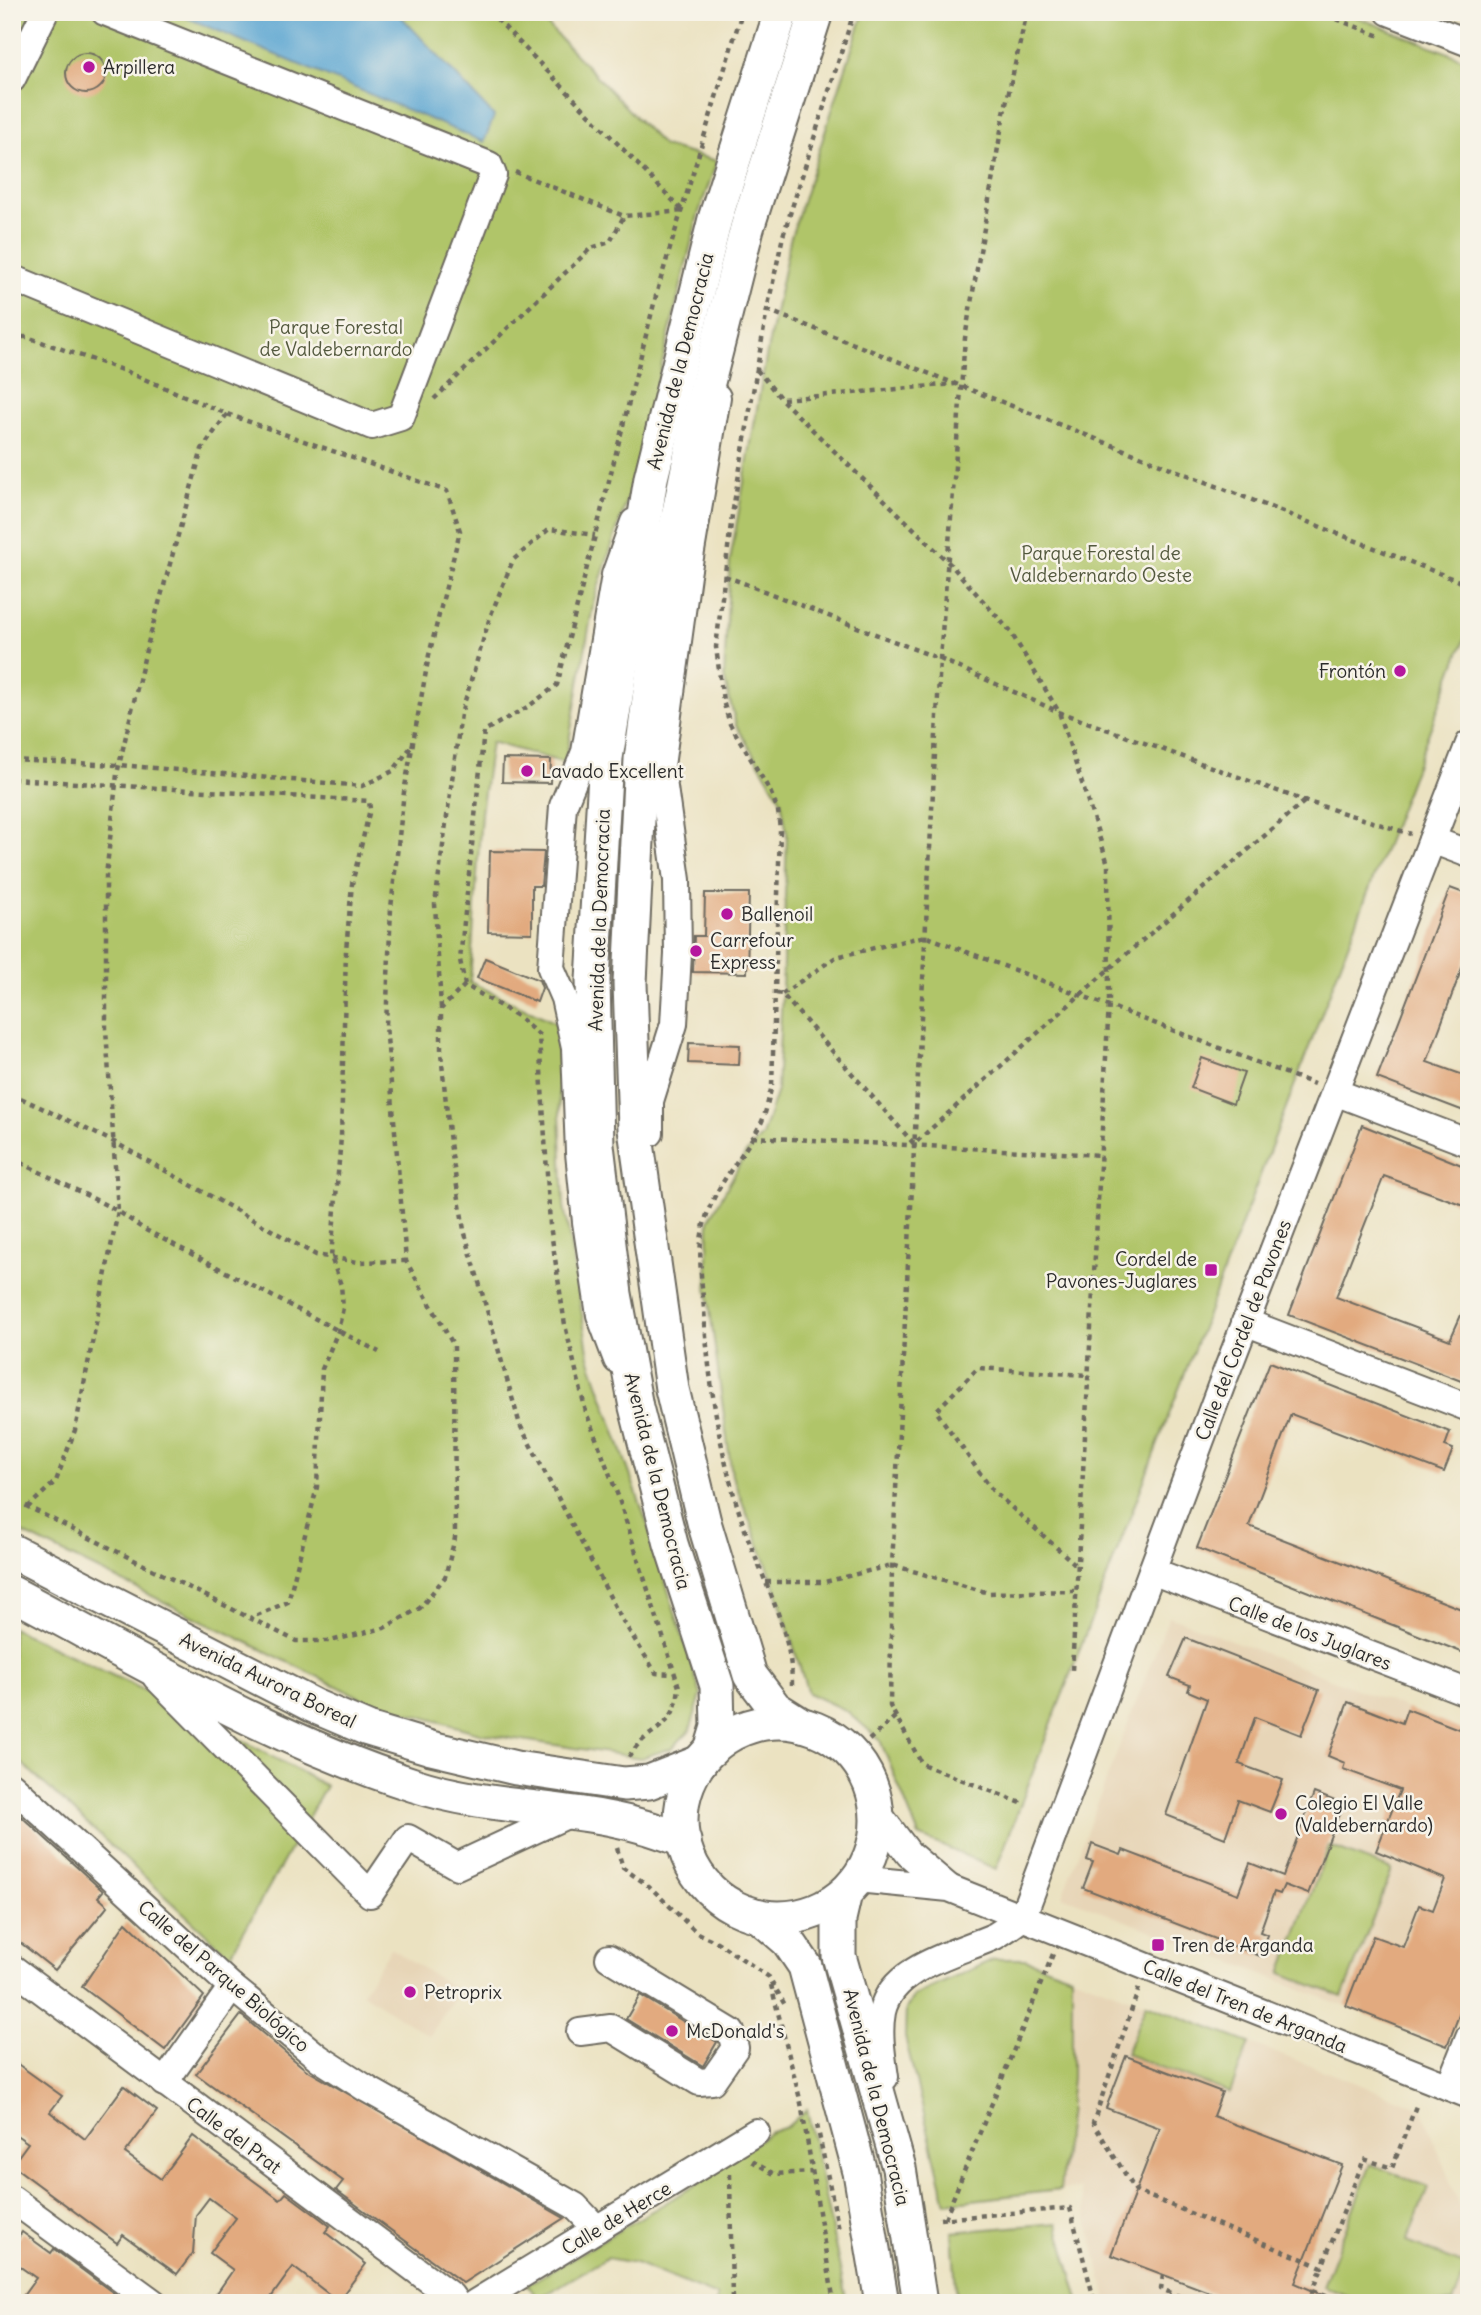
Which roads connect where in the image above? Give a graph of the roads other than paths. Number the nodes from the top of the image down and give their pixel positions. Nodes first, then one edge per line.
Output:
1 (45, 12) edge
2 (105, 12) edge
3 (780, 12) edge
4 (816, 12) edge
5 (1389, 12) edge
6 (1435, 12) edge
7 (1469, 25) edge
8 (1469, 43) edge
9 (12, 79) edge
10 (12, 278) edge
11 (729, 298) junction
12 (1469, 744) edge
13 (1432, 840) junction
14 (1469, 854) edge
15 (1335, 1092) junction
16 (1469, 1143) edge
17 (1245, 1322) junction
18 (672, 1389) junction
19 (1468, 1407) edge
20 (12, 1551) edge
21 (1152, 1571) junction
22 (12, 1593) edge
23 (140, 1660) junction
24 (1469, 1693) edge
25 (802, 1725) junction
26 (706, 1756) junction
27 (12, 1786) edge
28 (877, 1812) junction
29 (571, 1813) junction
30 (684, 1841) junction
31 (851, 1886) junction
32 (949, 1888) junction
33 (759, 1916) junction
34 (1021, 1918) junction
35 (609, 1958) dead end
36 (12, 1968) edge
37 (232, 1987) junction
38 (580, 2032) dead end
39 (1469, 2037) edge
40 (164, 2083) junction
41 (1459, 2091) edge
42 (751, 2142) road end
43 (899, 2168) junction
44 (12, 2199) edge
45 (597, 2229) junction
46 (154, 2303) edge
47 (456, 2303) edge
48 (475, 2303) edge
49 (882, 2303) edge
50 (920, 2303) edge

1 - 9 street
2 - 10 street
3 - 26 main road, Avenida de la Democracia
4 - 11 main road, Avenida de la Democracia
5 - 8 street
6 - 7 street
11 - 18 street
11 - 18 main road, Avenida de la Democracia
12 - 13 street, Calle del Cordel de Pavones
13 - 14 street
13 - 15 street, Calle del Cordel de Pavones
15 - 16 street
15 - 17 street, Calle del Cordel de Pavones
17 - 19 street
17 - 21 street, Calle del Cordel de Pavones
18 - 25 main road, Avenida de la Democracia
20 - 26 main road, Avenida Aurora Boreal
21 - 24 street, Calle de los Juglares
21 - 34 street, Calle del Cordel de Pavones
22 - 23 main road, Avenida Aurora Boreal
23 - 29 main road, Avenida Aurora Boreal
23 - 29 street
25 - 26 main road
25 - 28 main road
26 - 30 main road
27 - 37 street, Calle del Parque Biológico
28 - 31 main road
28 - 32 street, Calle del Tren de Arganda
29 - 30 main road, Avenida Aurora Boreal
30 - 33 main road
31 - 32 street, Calle del Tren de Arganda
31 - 33 main road
31 - 43 main road, Avenida de la Democracia
32 - 34 street, Calle del Tren de Arganda
33 - 49 main road, Avenida de la Democracia
34 - 41 street, Calle del Tren de Arganda
34 - 43 street
35 - 38 street
36 - 40 street, Calle del Prat
37 - 40 street
37 - 45 street, Calle del Parque Biológico
39 - 41 street
40 - 47 street, Calle del Prat
42 - 45 street, Calle de Herce
43 - 50 main road, Avenida de la Democracia
44 - 46 street
45 - 48 street, Calle de Herce

